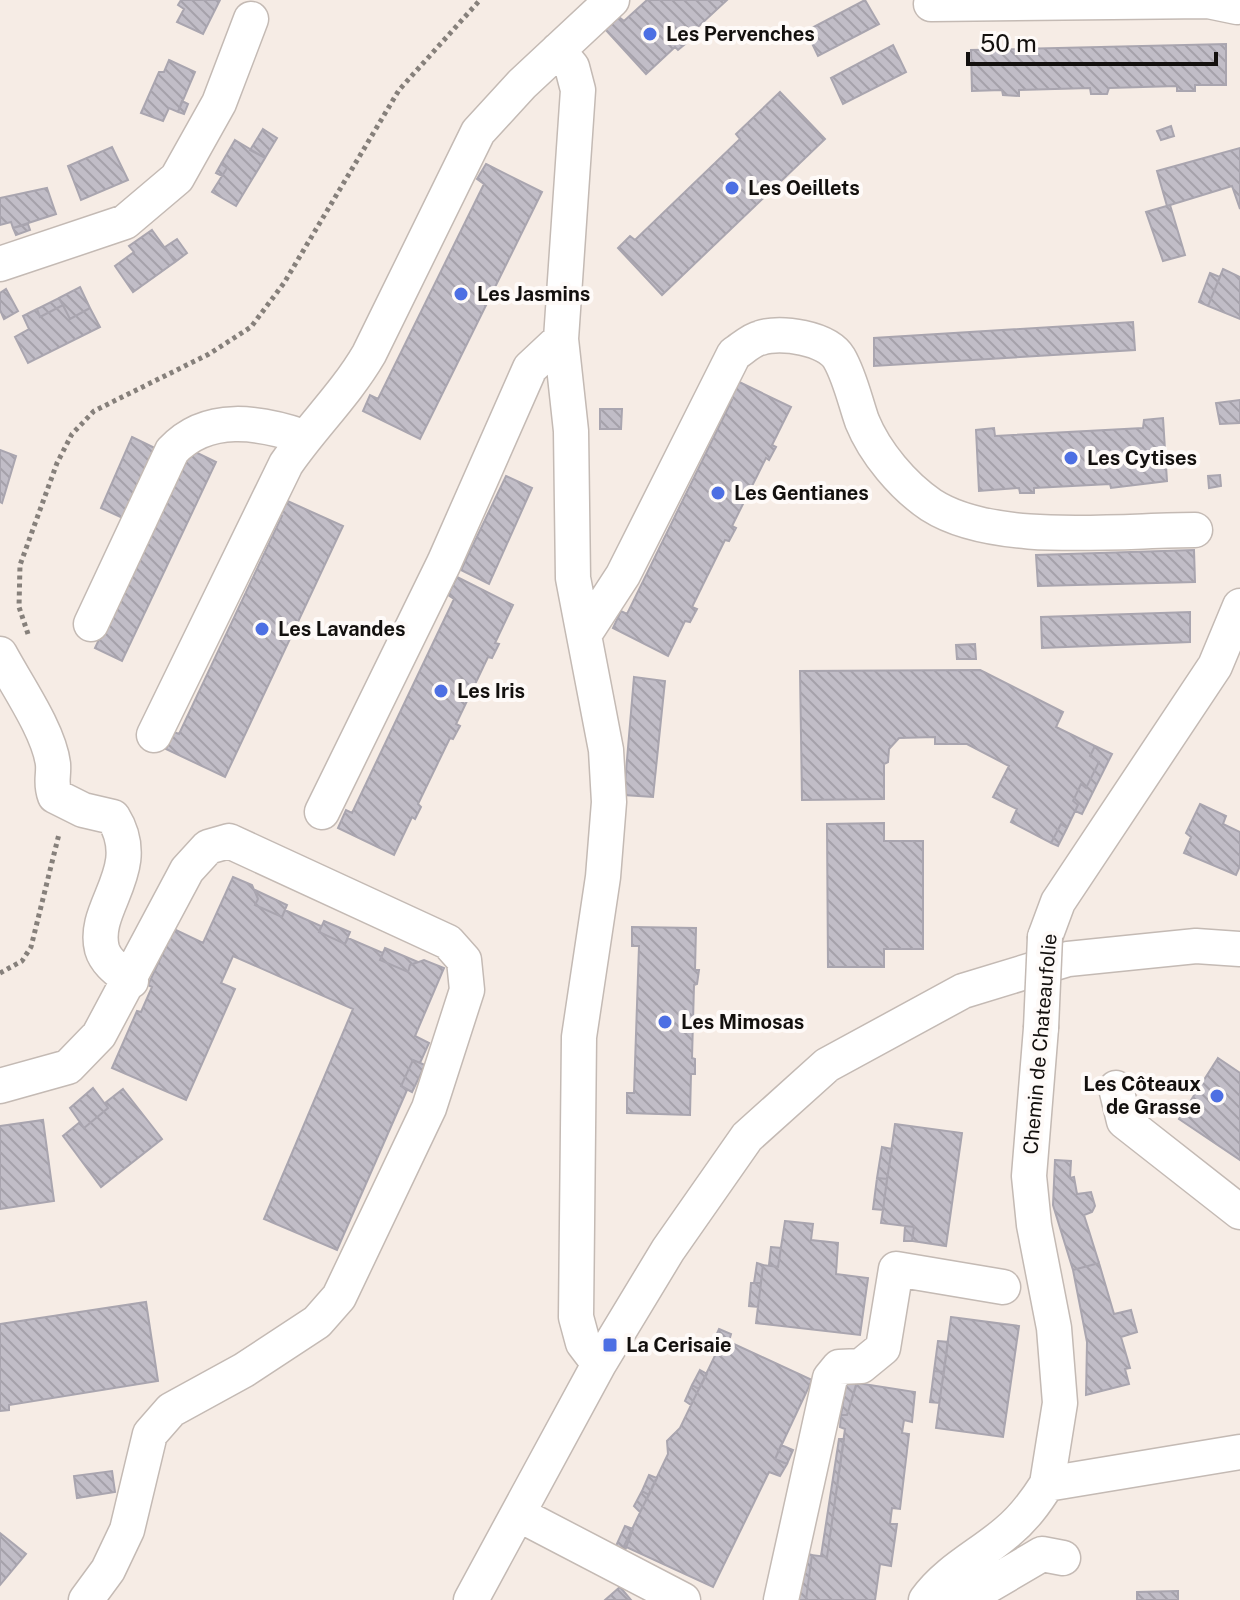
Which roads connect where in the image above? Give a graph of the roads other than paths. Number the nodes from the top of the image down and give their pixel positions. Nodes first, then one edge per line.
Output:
1 (612, 0) edge
2 (931, 4) dead end
3 (1238, 6) edge
4 (251, 19) dead end
5 (558, 50) junction
6 (0, 264) edge
7 (561, 339) junction
8 (304, 437) junction
9 (1195, 530) dead end
10 (1240, 606) edge
11 (91, 624) dead end
12 (584, 635) junction
13 (0, 654) edge
14 (154, 735) dead end
15 (322, 812) dead end
16 (1240, 949) edge
17 (131, 981) junction
18 (0, 1086) edge
19 (1116, 1088) dead end
20 (1240, 1212) edge
21 (1003, 1287) dead end
22 (599, 1364) junction
23 (1240, 1452) edge
24 (1047, 1484) junction
25 (518, 1514) junction
26 (1063, 1558) dead end
27 (86, 1600) edge
28 (471, 1600) edge
29 (683, 1600) edge
30 (781, 1600) edge
31 (926, 1600) edge
32 (964, 1600) edge

1 - 5 street
2 - 3 street
4 - 6 street
5 - 7 street
5 - 8 street
7 - 12 street
7 - 15 street
8 - 11 street
8 - 14 street
9 - 12 street
10 - 24 street, Chemin de Chateaufolie, bridge
12 - 22 street
13 - 17 street
16 - 22 street
17 - 18 street
17 - 27 street
19 - 20 street
21 - 30 street
22 - 25 street
23 - 24 street
24 - 31 street
25 - 28 street
25 - 29 street
26 - 32 street

